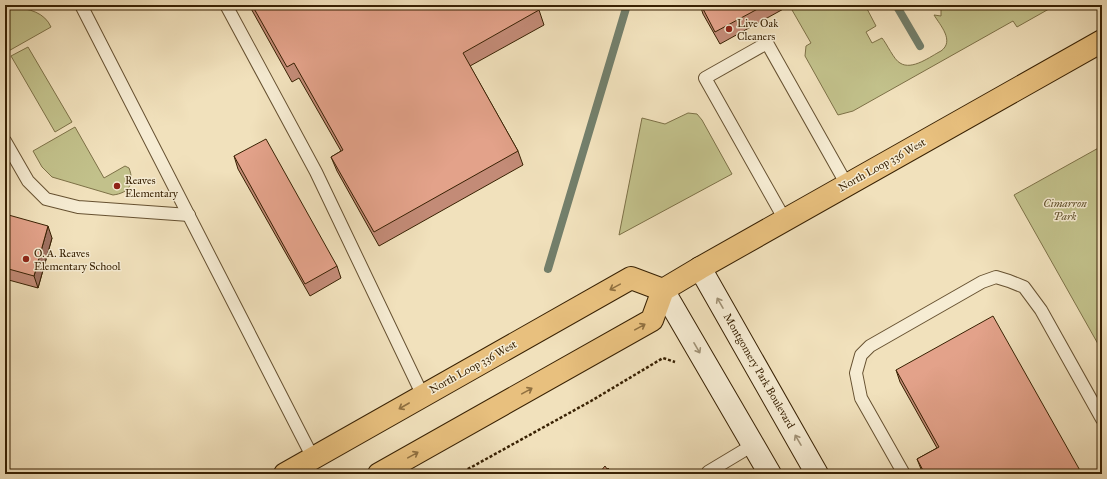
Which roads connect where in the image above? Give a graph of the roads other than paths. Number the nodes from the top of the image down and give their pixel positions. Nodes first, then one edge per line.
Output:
1 (81, 5) edge
2 (226, 5) edge
3 (1102, 41) edge
4 (5, 141) edge
5 (847, 185) junction
6 (189, 215) junction
7 (785, 220) junction
8 (700, 268) junction
9 (664, 290) junction
10 (423, 396) junction
11 (1102, 419) edge
12 (753, 445) junction
13 (313, 458) junction
14 (285, 474) edge
15 (380, 474) edge
16 (709, 474) edge
17 (770, 474) edge
18 (817, 474) edge
19 (904, 474) edge

1 - 6 lane
2 - 10 lane
3 - 5 main road, North Loop 336 West
4 - 6 lane
5 - 7 main road, North Loop 336 West
5 - 7 lane
6 - 13 lane
7 - 8 main road, North Loop 336 West
8 - 9 main road, North Loop 336 West
18 -> 8 street, Montgomery Park Boulevard
9 -> 10 main road, North Loop 336 West
9 -> 12 street
15 -> 9 main road
10 -> 13 main road, North Loop 336 West
11 - 19 lane
12 - 16 lane
12 - 17 street
13 - 14 main road, North Loop 336 West

